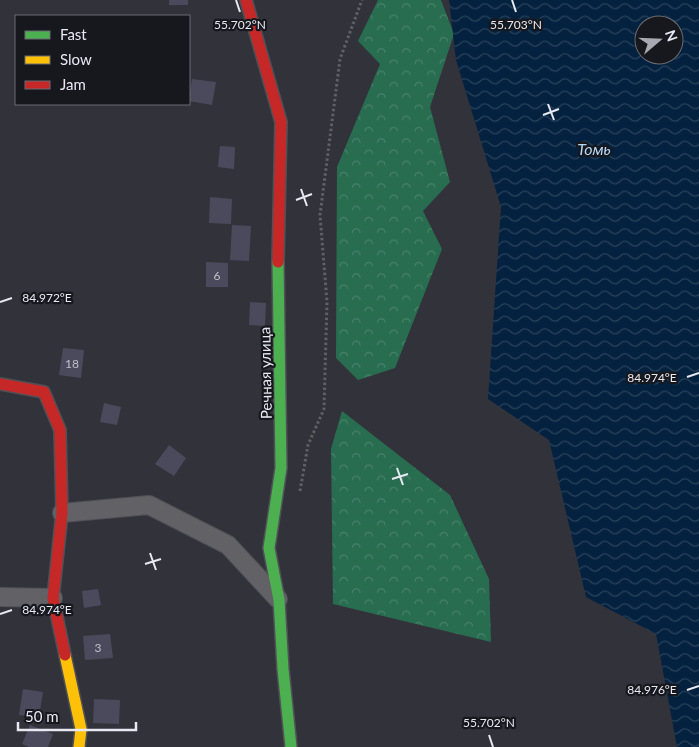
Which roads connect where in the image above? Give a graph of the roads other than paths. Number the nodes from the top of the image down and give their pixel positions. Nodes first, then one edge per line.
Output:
1 (246, 0) edge
2 (0, 384) edge
3 (62, 513) junction
4 (0, 597) edge
5 (54, 598) junction
6 (279, 600) junction
7 (79, 747) edge
8 (292, 747) edge

1 - 6 street, Речная улица
2 - 3 street
3 - 5 street
3 - 6 street
4 - 5 street
5 - 7 street
6 - 8 street, Речная улица

